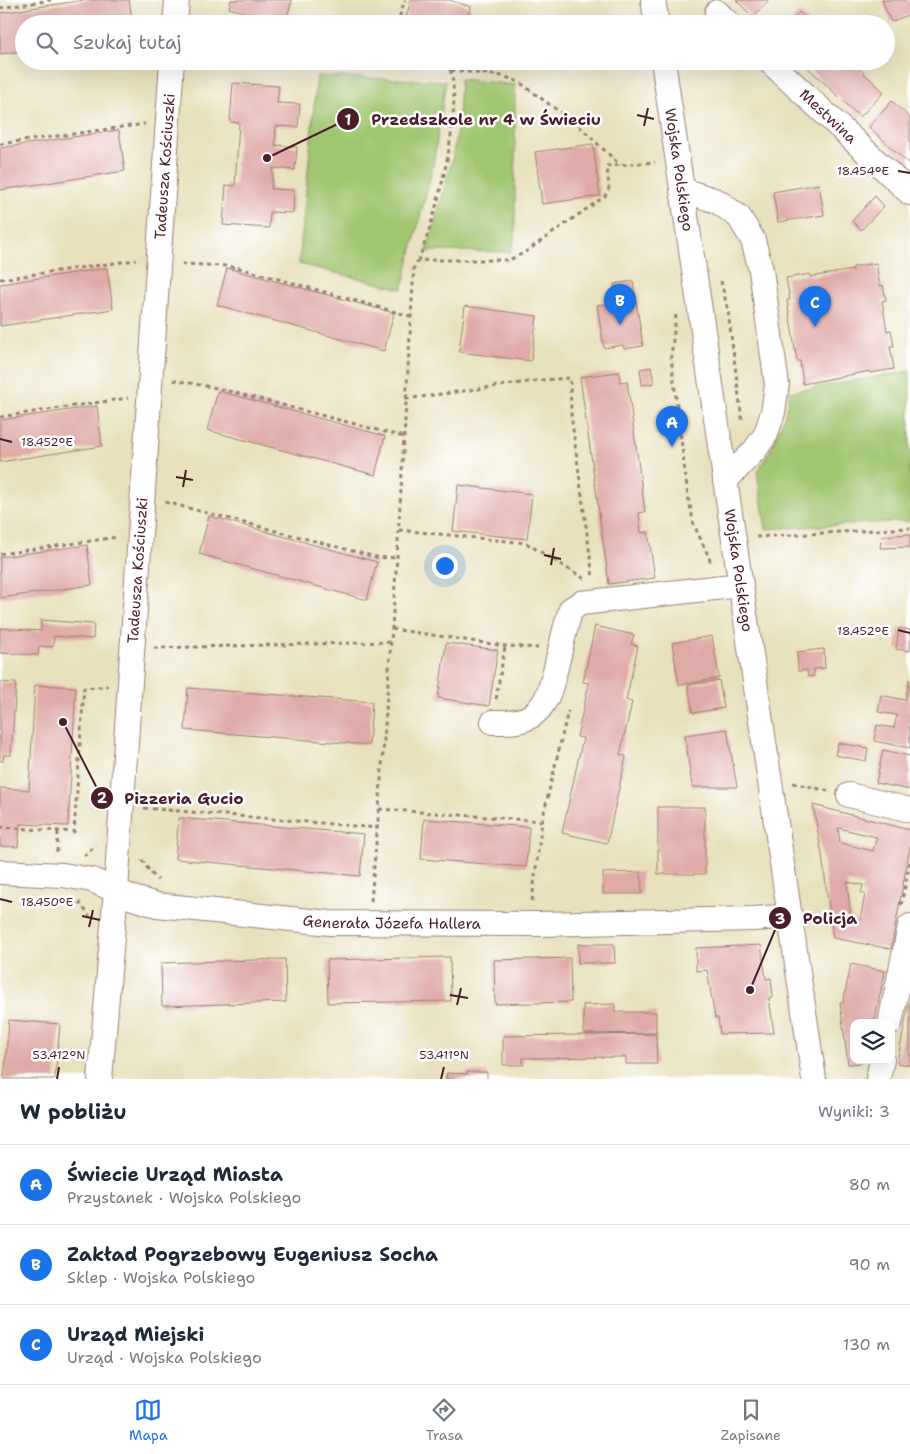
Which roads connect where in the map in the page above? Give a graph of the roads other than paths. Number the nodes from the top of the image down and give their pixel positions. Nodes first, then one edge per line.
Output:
1 (177, 0) edge
2 (653, 0) edge
3 (176, 15) edge
4 (656, 15) edge
5 (171, 70) edge
6 (664, 70) edge
7 (779, 70) edge
8 (682, 190) junction
9 (910, 193) edge
10 (726, 481) junction
11 (741, 585) junction
12 (493, 722) road end
13 (849, 795) road end
14 (910, 810) edge
15 (0, 872) edge
16 (116, 890) junction
17 (790, 916) junction
18 (910, 926) edge
19 (891, 1019) edge
20 (881, 1064) edge
21 (100, 1079) edge
22 (814, 1079) edge
23 (878, 1079) edge

1 - 3 street
2 - 4 street
5 - 16 street, Tadeusza Kościuszki
6 - 8 street, Wojska Polskiego
7 - 9 street, Mestwina
8 - 10 street, Wojska Polskiego
8 - 10 street
10 - 11 street, Wojska Polskiego
11 - 12 street
11 - 17 street, Wojska Polskiego
13 - 14 street
15 - 16 street, Generała Józefa Hallera
16 - 17 street, Generała Józefa Hallera
16 - 21 street, Tadeusza Kościuszki
17 - 22 street, Wojska Polskiego
18 - 19 street
20 - 23 street

